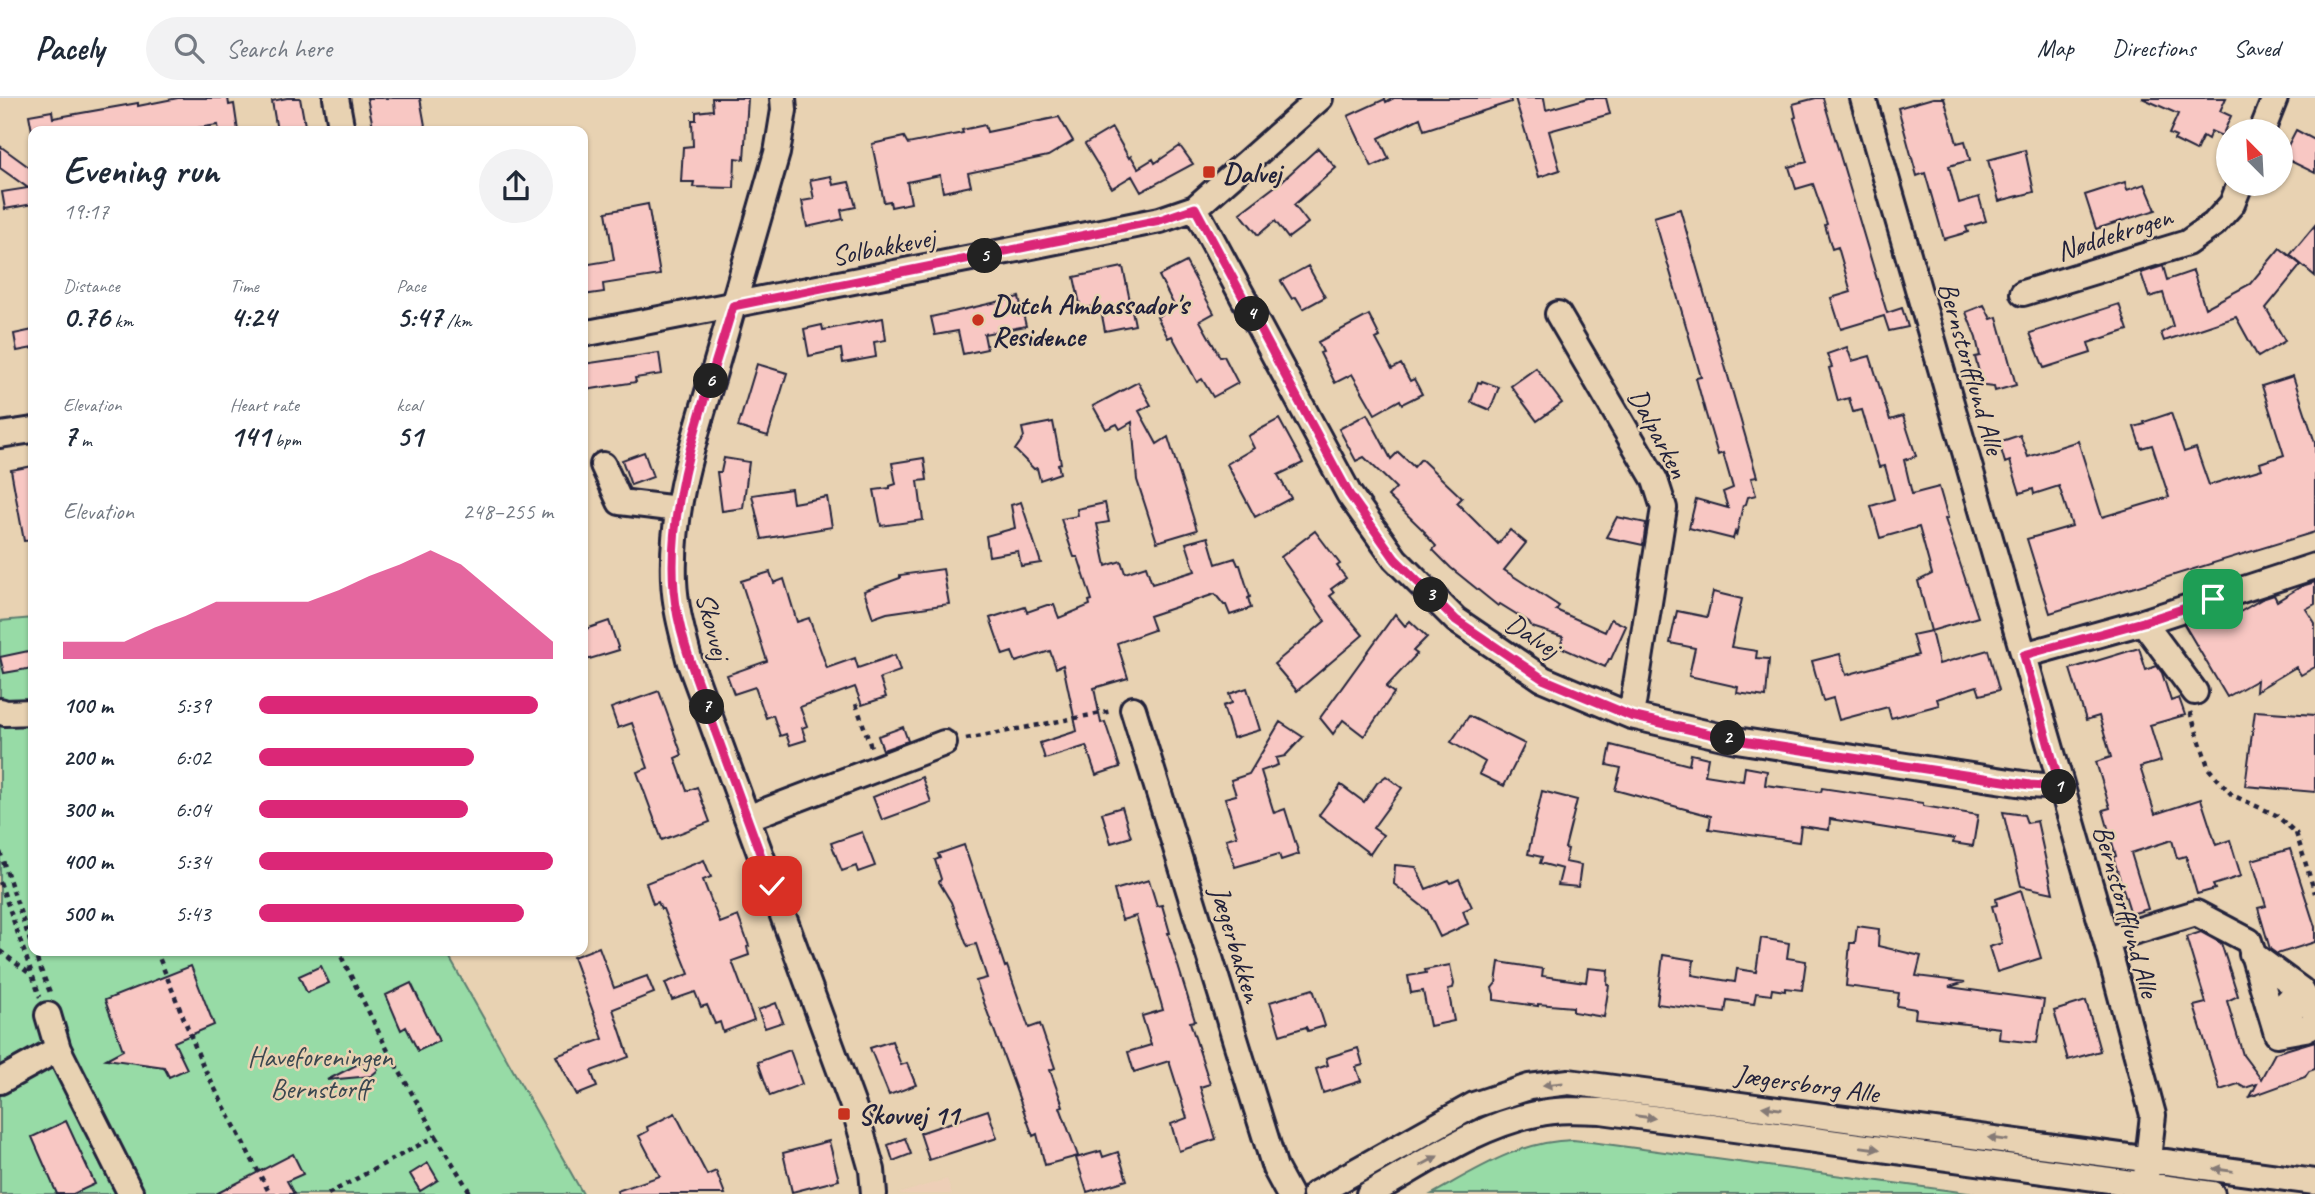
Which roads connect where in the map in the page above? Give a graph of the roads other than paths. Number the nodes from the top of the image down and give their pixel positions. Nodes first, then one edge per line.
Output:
1 (336, 98) edge
2 (783, 98) edge
3 (1320, 98) edge
4 (1863, 98) edge
5 (2275, 98) edge
6 (2267, 119) edge
7 (341, 126) edge
8 (2235, 196) edge
9 (1195, 208) junction
10 (2023, 293) dead end
11 (733, 306) junction
12 (1558, 314) dead end
13 (588, 333) edge
14 (28, 431) edge
15 (0, 435) edge
16 (603, 465) dead end
17 (678, 509) junction
18 (2315, 566) edge
19 (2143, 622) junction
20 (2024, 655) junction
21 (2195, 692) road end
22 (1133, 709) road end
23 (0, 710) edge
24 (28, 712) edge
25 (1631, 716) junction
26 (944, 743) road end
27 (2060, 787) junction
28 (747, 818) junction
29 (2106, 940) junction
30 (2252, 954) junction
31 (2301, 989) junction
32 (2315, 1014) edge
33 (48, 1015) road end
34 (2304, 1027) edge
35 (58, 1049) junction
36 (0, 1081) edge
37 (2148, 1159) junction
38 (2315, 1182) edge
39 (2145, 1185) junction
40 (131, 1194) edge
41 (874, 1194) edge
42 (1289, 1194) edge
43 (1315, 1194) edge
44 (1369, 1194) edge
45 (2212, 1194) edge

1 - 7 street
2 - 11 street, Skovvej
3 - 9 street, Solbakkevej
4 - 20 street, Bernstorfflund Alle
5 - 6 street
8 - 10 street, Nøddekrogen
9 - 11 street, Solbakkevej
9 - 25 street, Dalvej
11 - 13 street, Solbakkevej
11 - 17 street, Skovvej
12 - 25 street, Dalparken
14 - 15 street
16 - 17 street
17 - 28 street, Skovvej
18 - 19 street
19 - 20 street
19 - 21 street
20 - 27 street, Bernstorfflund Alle
22 - 42 street, Jægerbakken
23 - 24 street
25 - 27 street, Dalvej
26 - 28 street
27 - 29 street, Bernstorfflund Alle
28 - 41 street, Skovvej
29 - 30 street
29 - 37 street, Bernstorfflund Alle
30 - 31 street
30 - 34 street
31 - 32 street
31 - 34 street
33 - 35 street
35 - 36 street
35 - 40 street
38 -> 37 street, Jægersborg Alle
37 - 39 street, Bernstorfflund Alle
37 -> 43 street, Jægersborg Alle
44 -> 39 street, Jægersborg Alle
39 - 45 street, Jægersborg Alle

